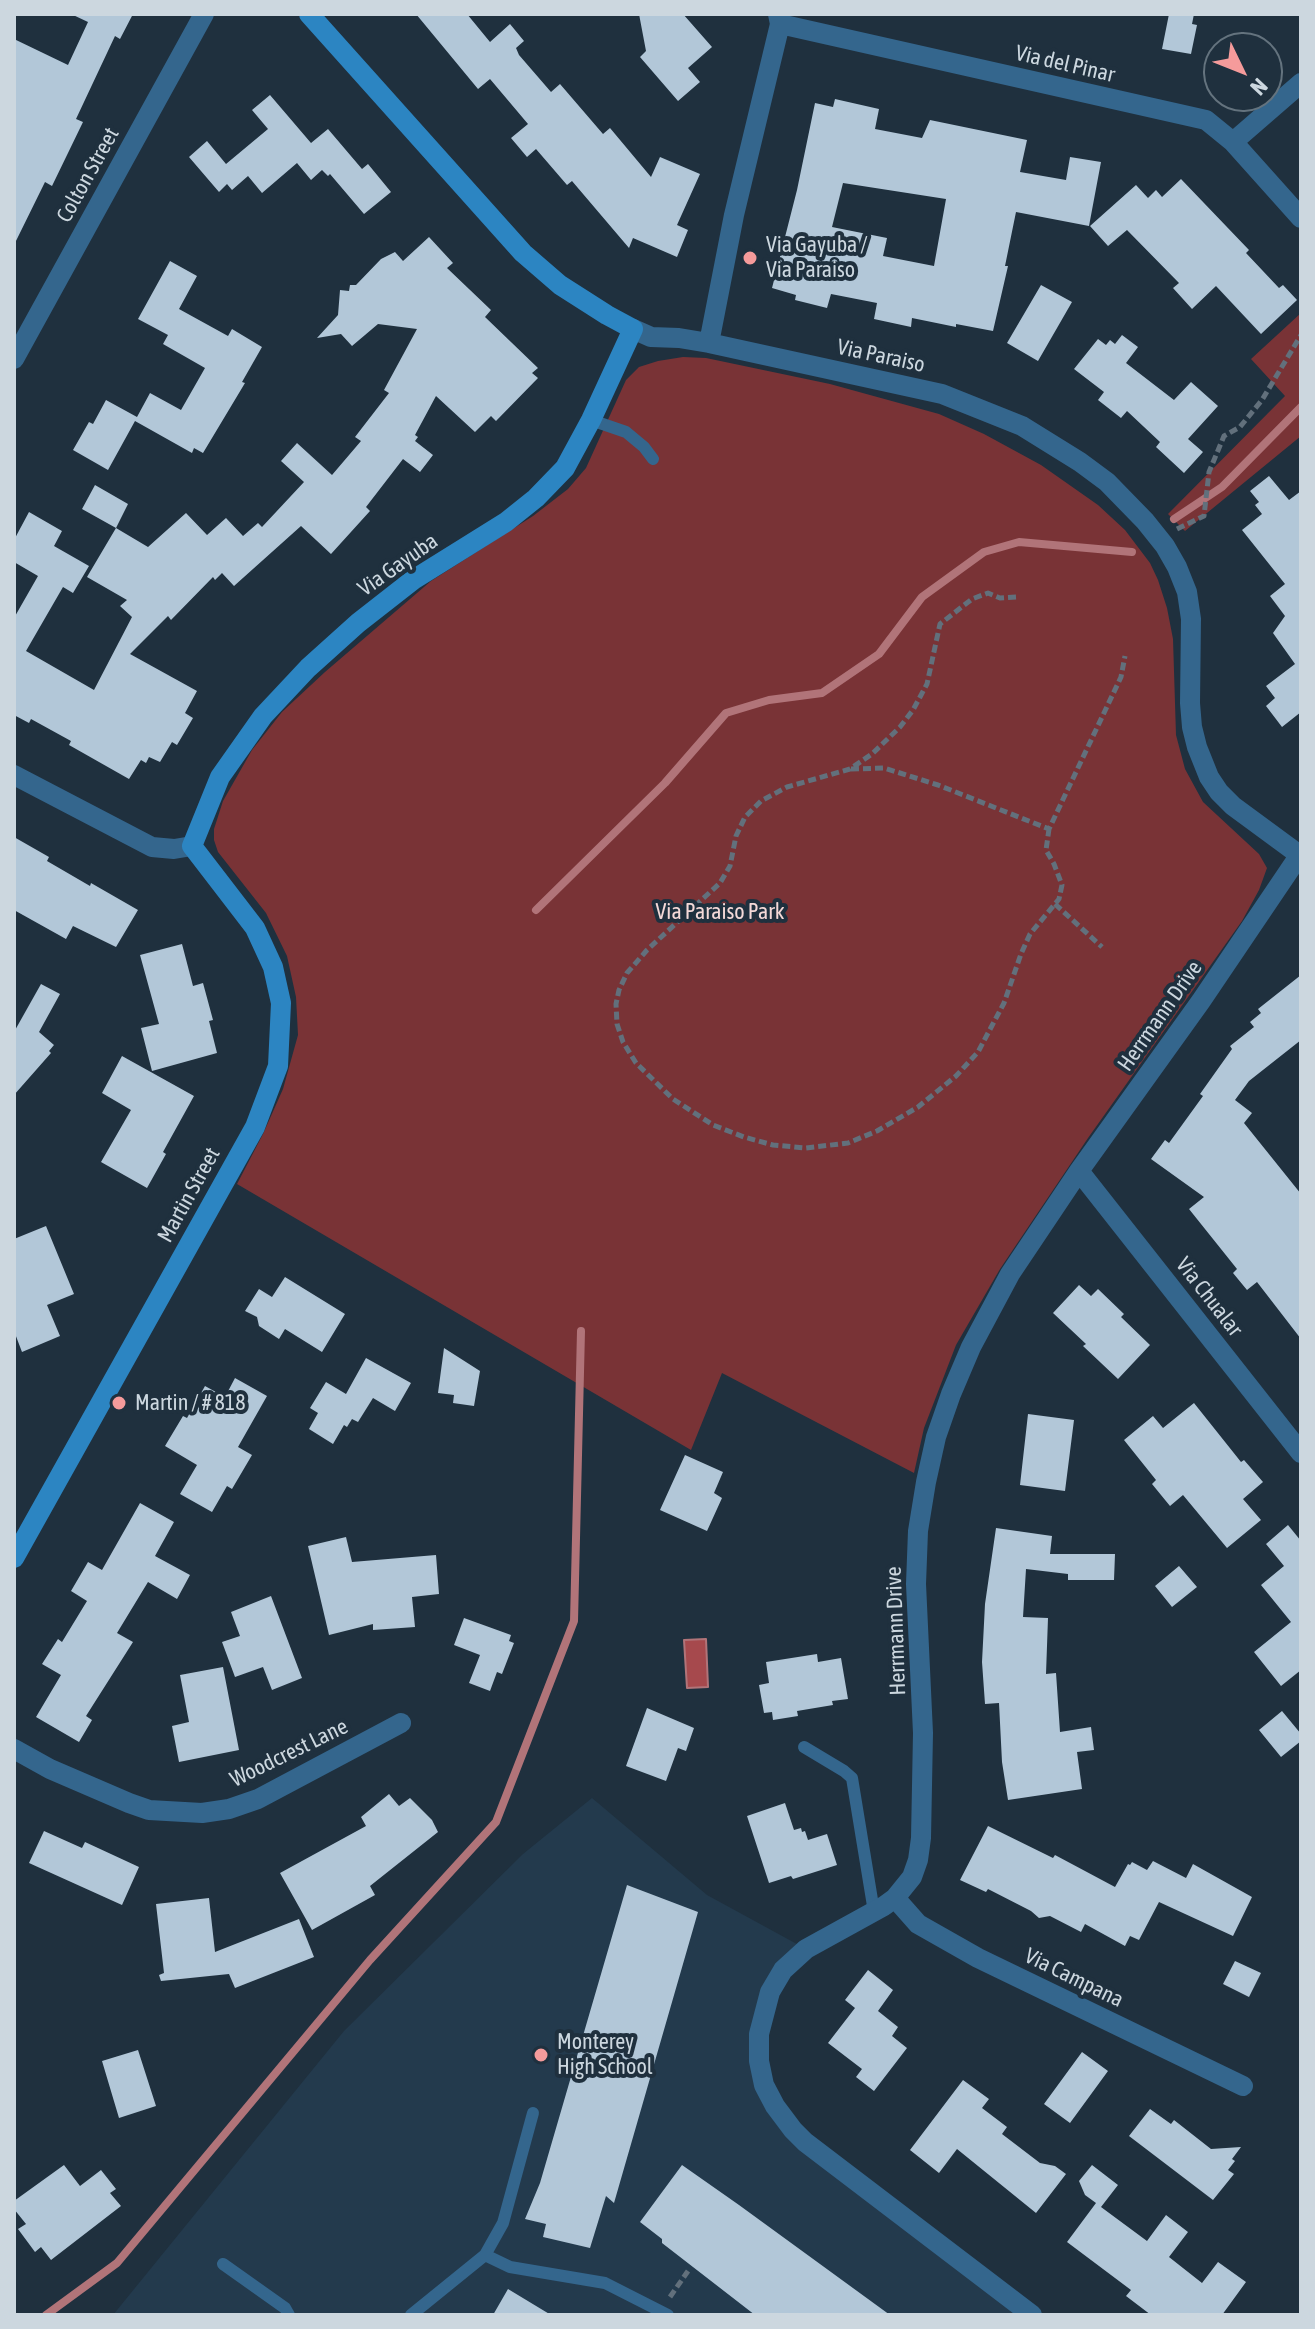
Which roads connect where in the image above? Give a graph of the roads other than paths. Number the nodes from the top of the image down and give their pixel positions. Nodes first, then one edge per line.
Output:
1 (204, 14) edge
2 (309, 14) edge
3 (779, 19) edge
4 (1301, 83) edge
5 (1233, 142) junction
6 (1301, 218) edge
7 (633, 329) junction
8 (709, 343) junction
9 (14, 359) edge
10 (591, 420) junction
11 (653, 459) dead end
12 (14, 775) edge
13 (192, 846) junction
14 (1301, 855) edge
15 (1079, 1171) junction
16 (1301, 1453) edge
17 (14, 1558) edge
18 (401, 1723) dead end
19 (804, 1747) dead end
20 (14, 1749) edge
21 (895, 1898) junction
22 (874, 1912) junction
23 (1243, 2086) dead end
24 (533, 2113) dead end
25 (485, 2255) junction
26 (223, 2264) dead end
27 (664, 2313) edge
28 (289, 2315) edge
29 (411, 2315) edge
30 (1032, 2315) edge

1 - 9 street, Colton Street
2 - 7 street, Via Paraiso
3 - 5 street, Via del Pinar
3 - 8 street
4 - 5 street
5 - 6 street, Via del Pinar
7 - 8 street, Via Paraiso
7 - 10 street, Via Gayuba
8 - 14 street, Via Paraiso
10 - 11 lane
10 - 13 street, Via Gayuba
12 - 13 street
13 - 17 street, Martin Street
14 - 15 street, Herrmann Drive
15 - 16 street, Via Chualar
15 - 21 street, Herrmann Drive
18 - 20 street, Woodcrest Lane
19 - 22 lane
21 - 22 street, Herrmann Drive
21 - 23 street, Via Campana
22 - 30 street, Herrmann Drive
24 - 25 lane
25 - 27 lane
25 - 29 lane
26 - 28 lane

